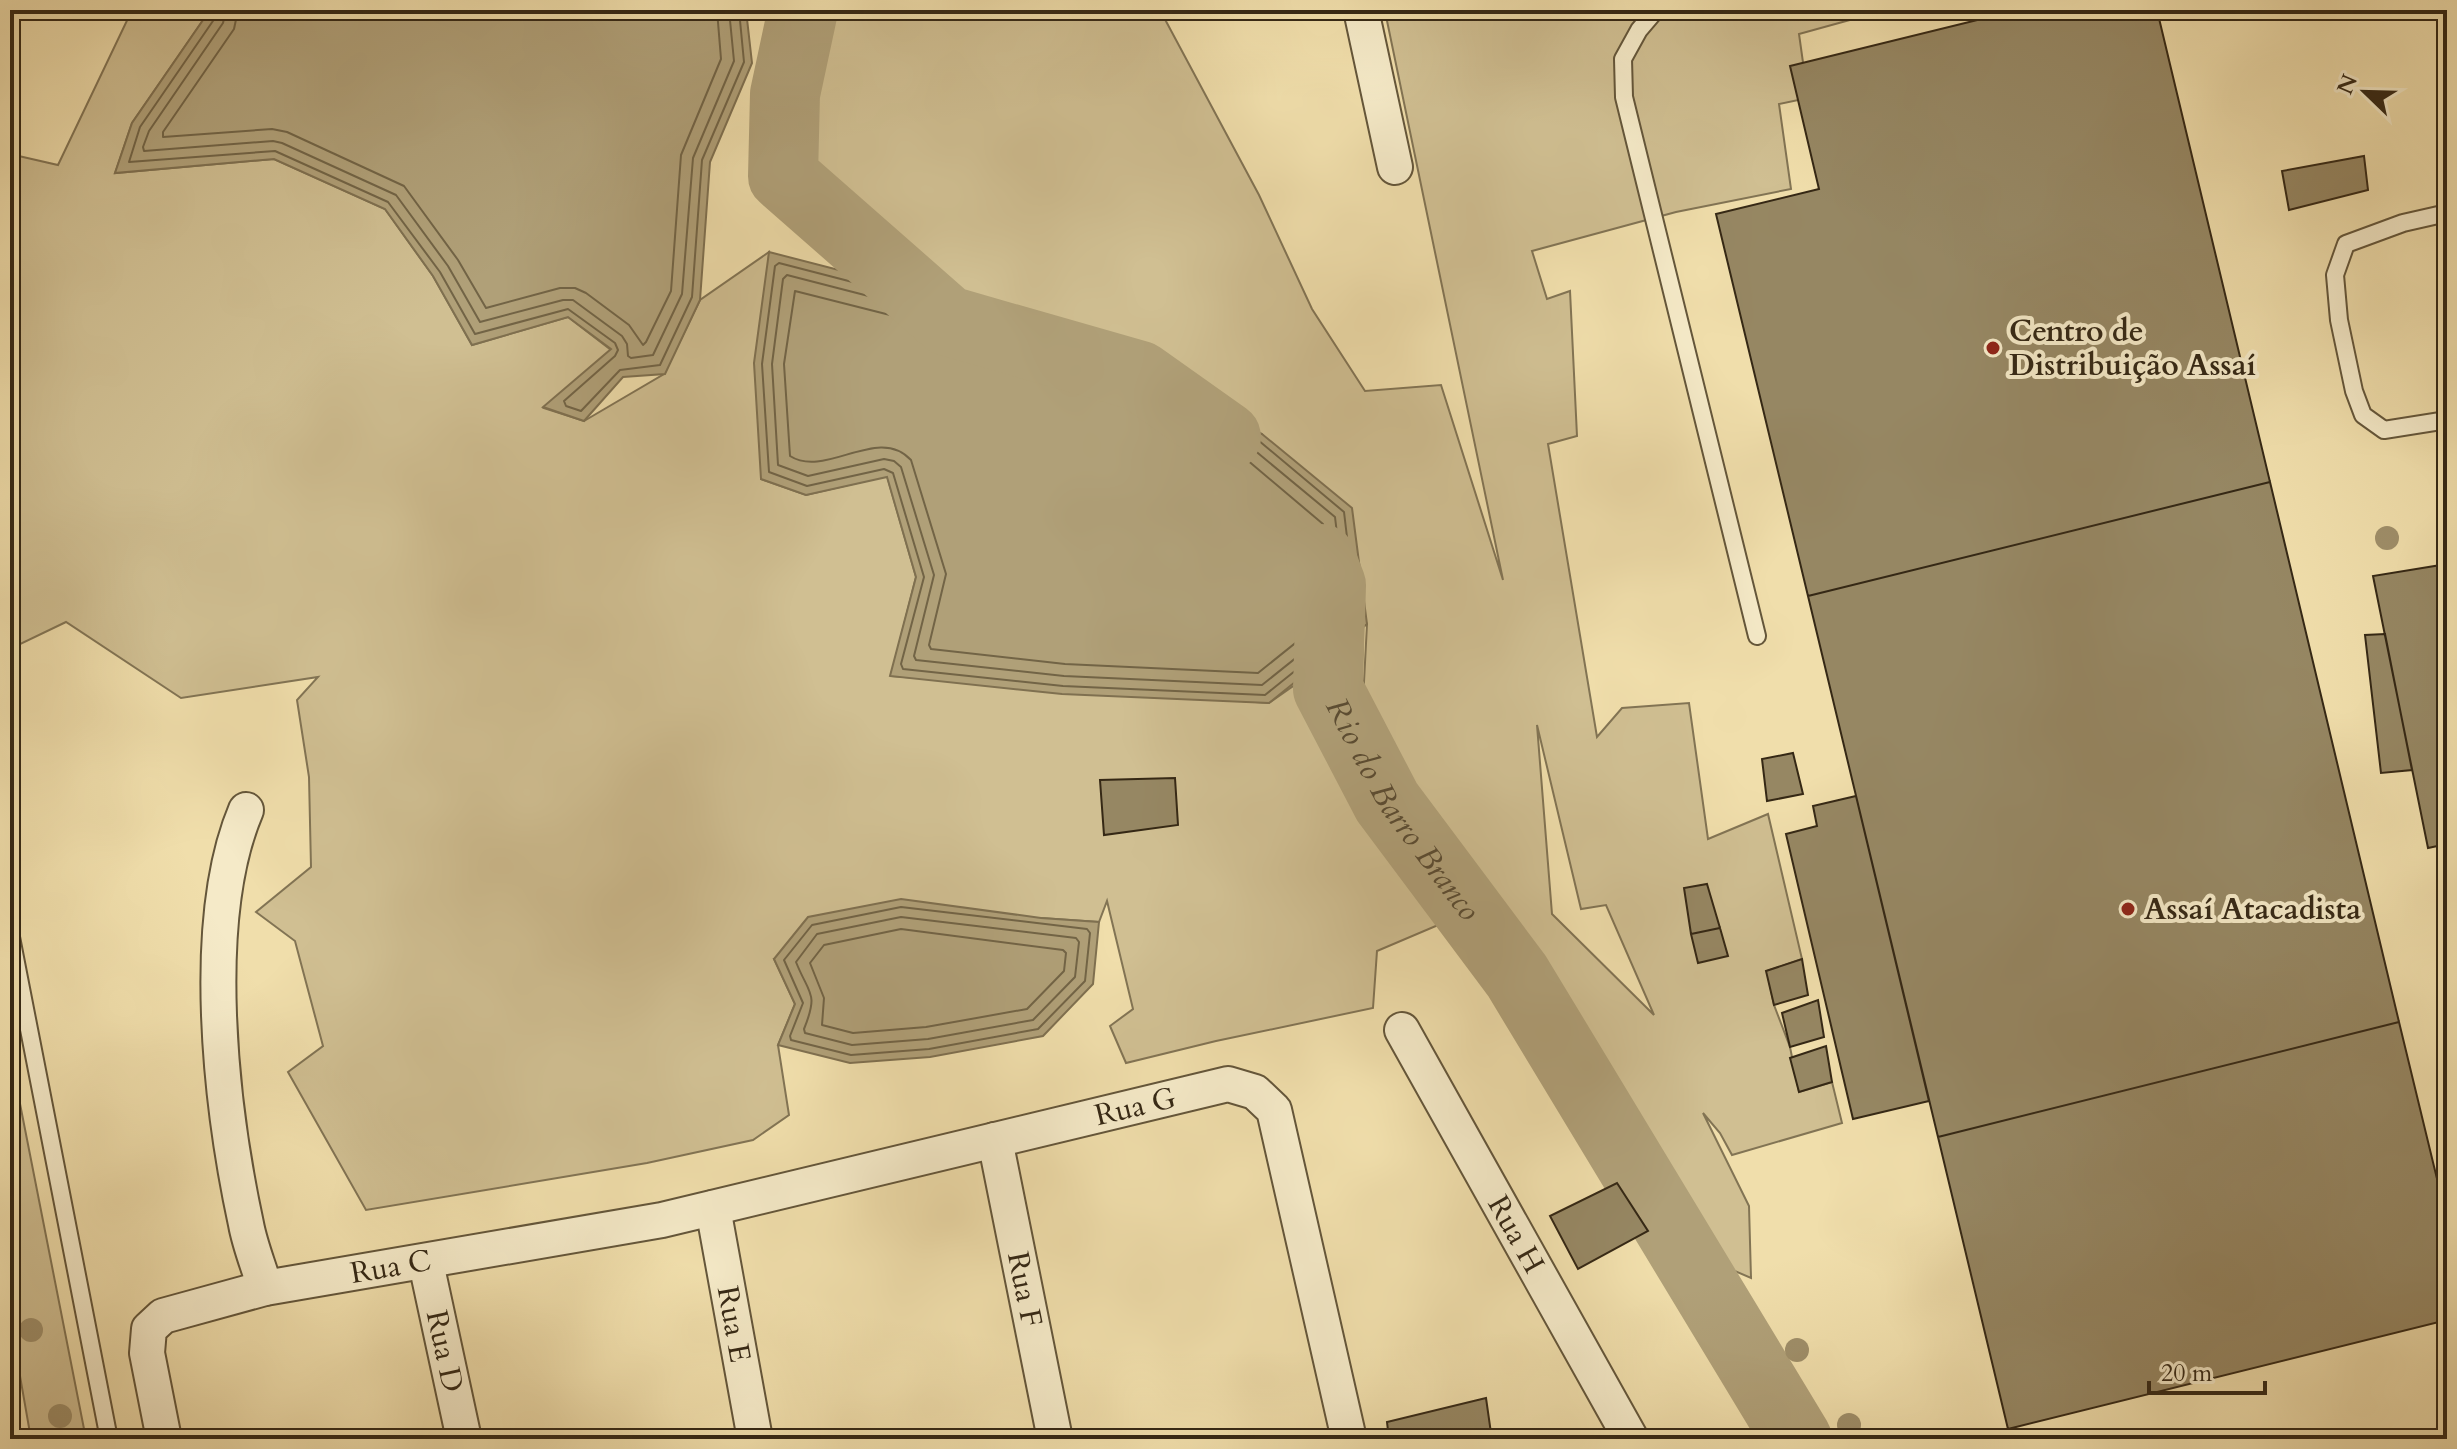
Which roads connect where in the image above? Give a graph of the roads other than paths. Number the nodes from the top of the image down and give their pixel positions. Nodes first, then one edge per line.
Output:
1 (1361, 10) edge
2 (1656, 10) edge
3 (1395, 167) dead end
4 (2447, 213) edge
5 (2447, 420) edge
6 (1757, 636) dead end
7 (246, 810) dead end
8 (10, 932) edge
9 (1402, 1030) dead end
10 (995, 1140) junction
11 (713, 1208) junction
12 (662, 1220) joint
13 (426, 1263) junction
14 (265, 1288) junction
15 (109, 1439) edge
16 (164, 1439) edge
17 (464, 1439) edge
18 (755, 1439) edge
19 (1055, 1439) edge
20 (1349, 1439) edge
21 (1631, 1439) edge

1 - 3 street
2 - 6 lane
4 - 5 lane
7 - 14 street
8 - 15 lane
9 - 21 street, Rua H
10 - 11 street, Rua G
10 - 19 street, Rua F
10 - 20 street, Rua G
11 - 12 street, Rua G
11 - 18 street, Rua E
12 - 13 street, Rua C
13 - 14 street, Rua C
13 - 17 street, Rua D
14 - 16 street, Rua C

